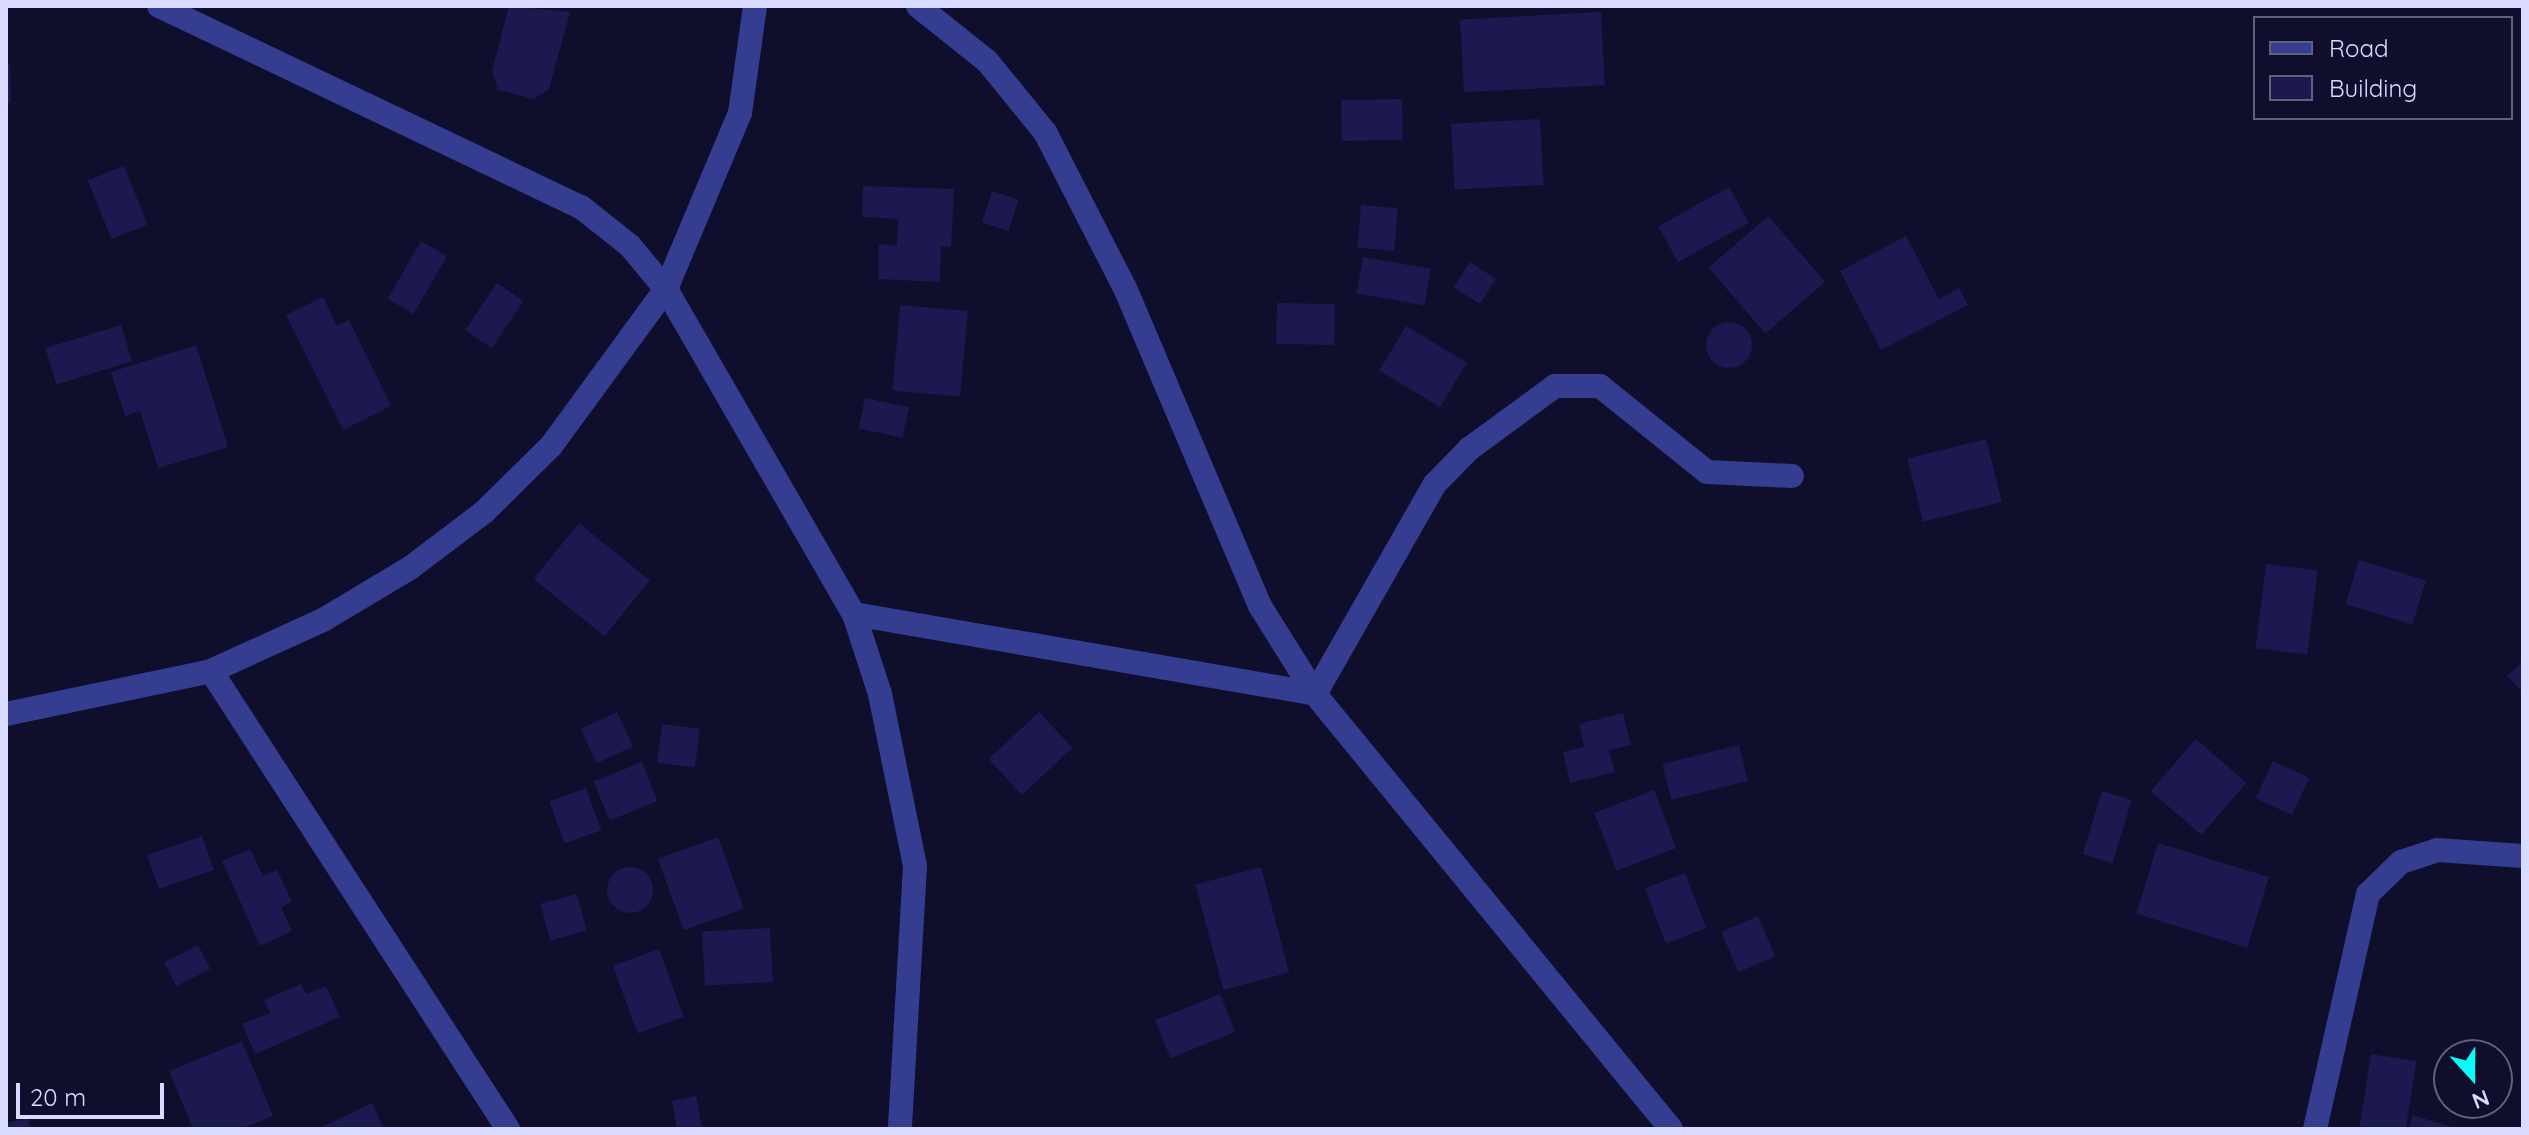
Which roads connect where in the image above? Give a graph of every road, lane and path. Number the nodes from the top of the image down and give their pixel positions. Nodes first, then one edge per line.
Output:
1 (159, 6) edge
2 (755, 6) edge
3 (918, 6) edge
4 (666, 289) junction
5 (1792, 476) dead end
6 (854, 614) junction
7 (211, 671) junction
8 (1315, 694) junction
9 (6, 714) edge
10 (2523, 856) edge
11 (508, 1129) edge
12 (900, 1129) edge
13 (1671, 1129) edge
14 (2315, 1129) edge

1 - 4 street
2 - 4 street
3 - 8 street
4 - 6 street
4 - 7 street
5 - 8 street
6 - 8 street
6 - 12 street
7 - 9 street
7 - 11 street
8 - 13 street
10 - 14 street

